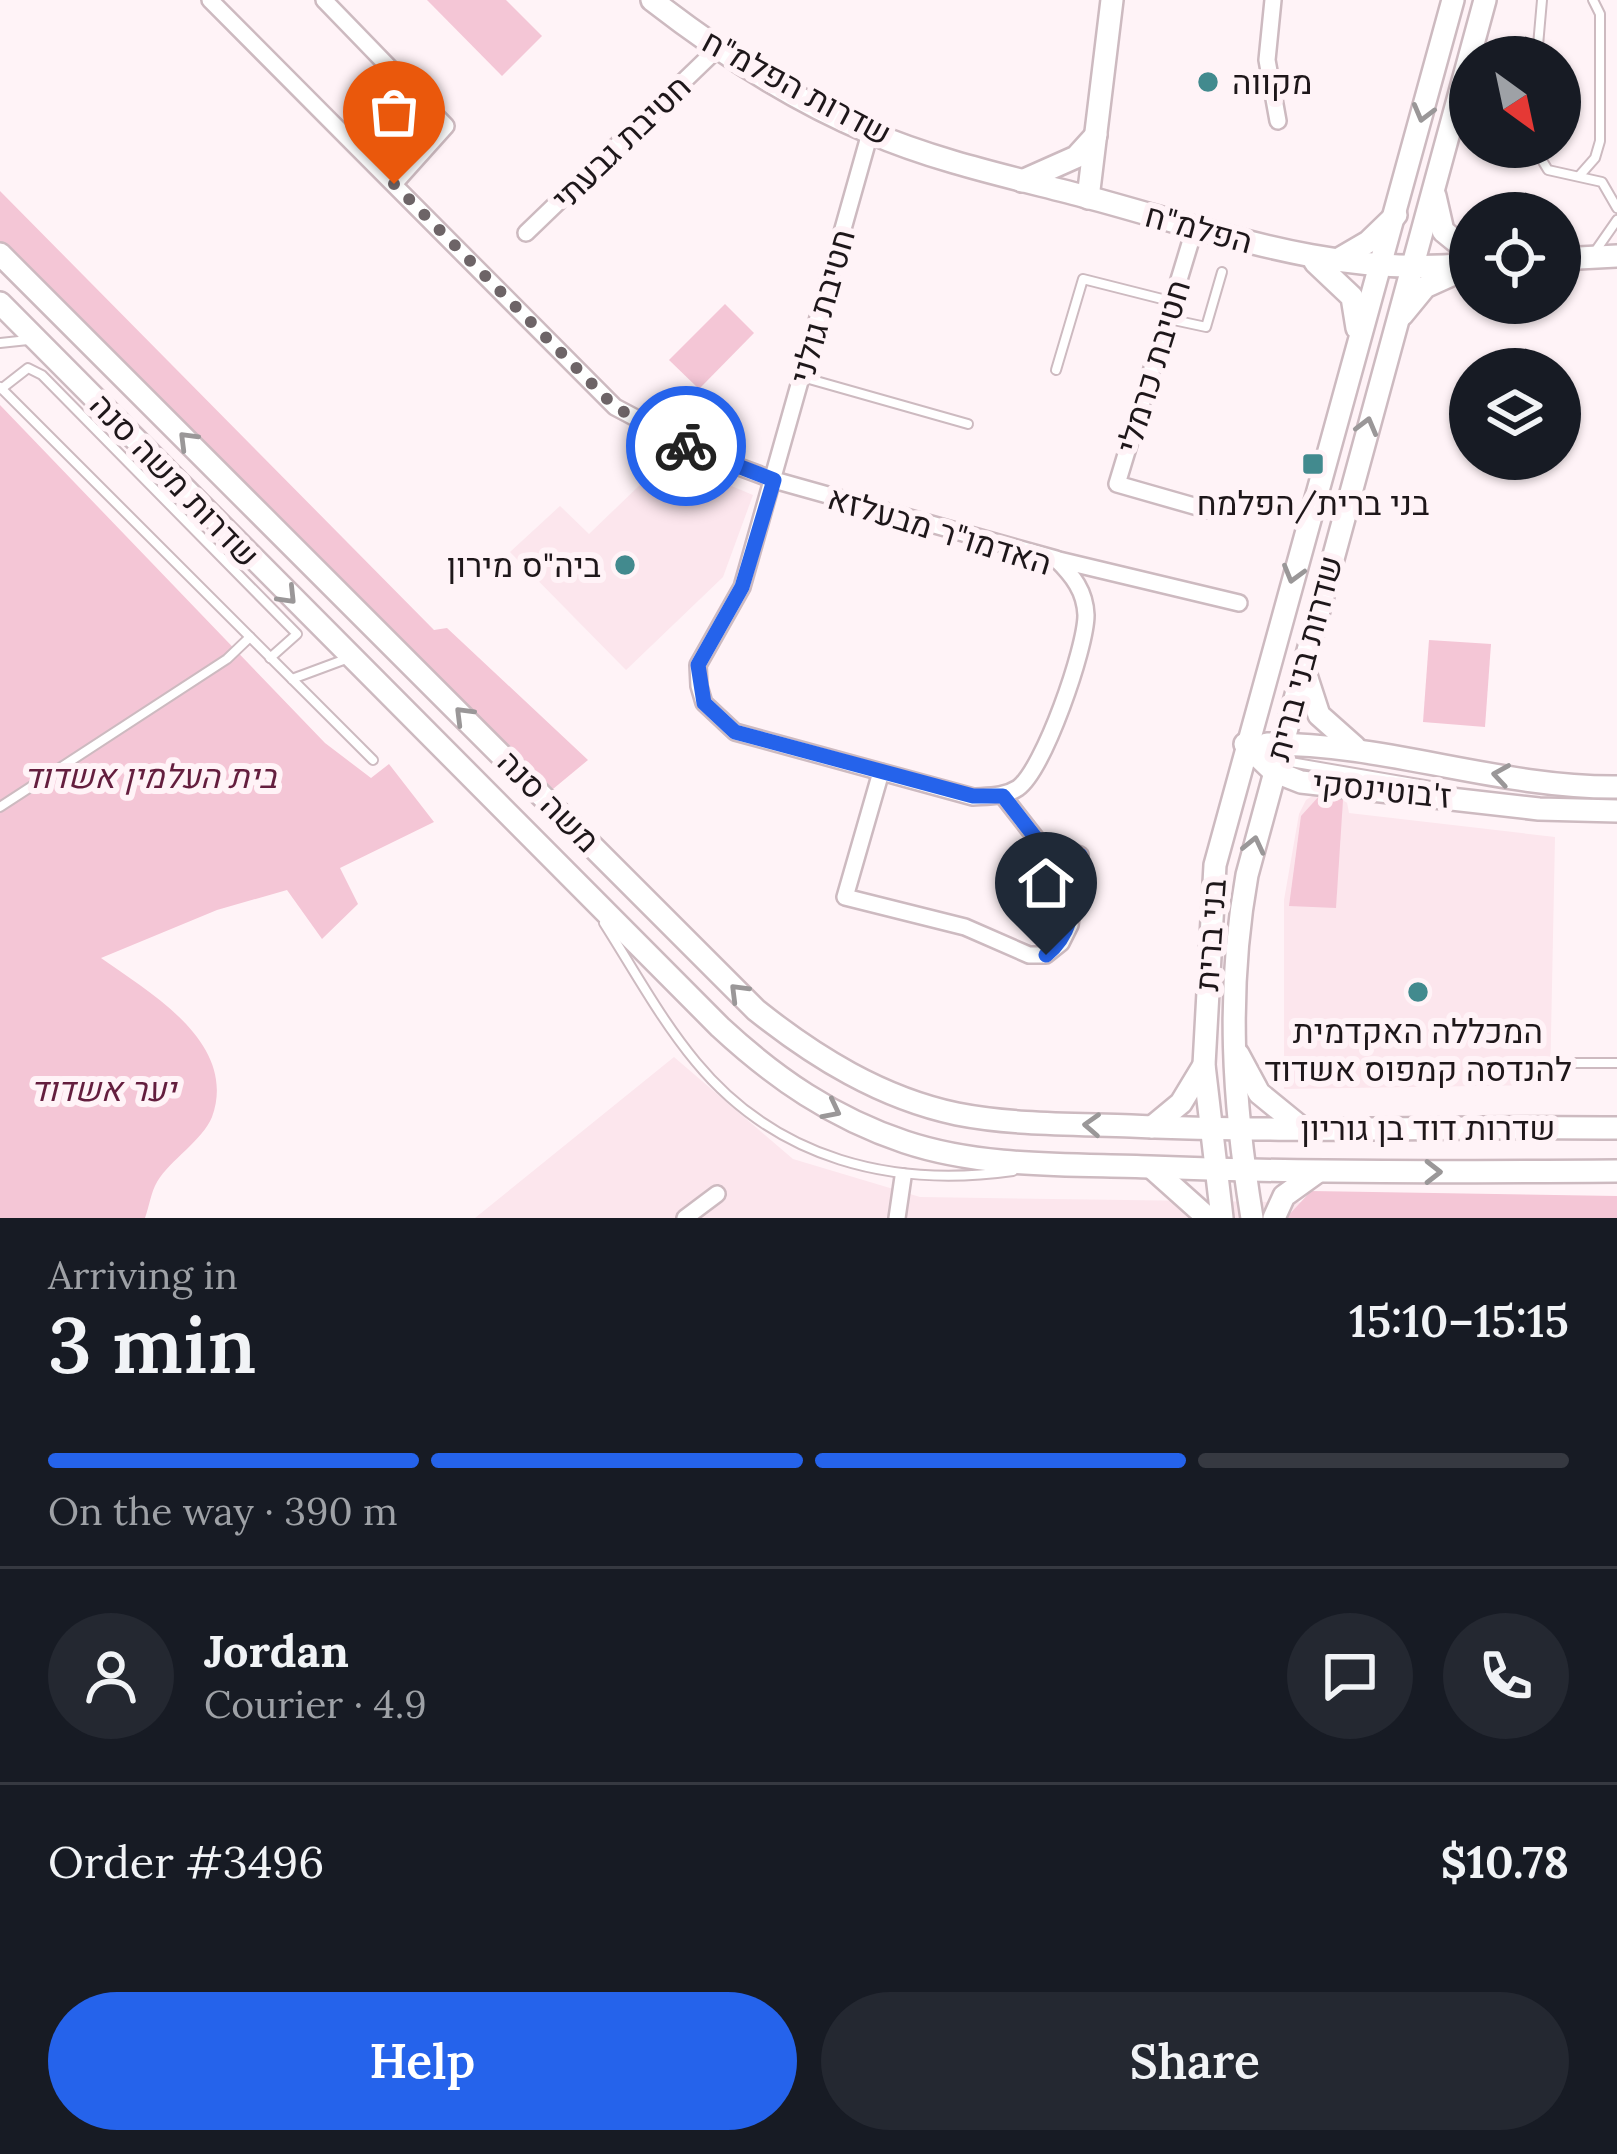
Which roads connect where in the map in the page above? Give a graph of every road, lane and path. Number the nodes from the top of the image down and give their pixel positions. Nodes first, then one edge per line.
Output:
1 (210, 0) edge
2 (324, 0) edge
3 (652, 0) edge
4 (1112, 0) edge
5 (1273, 0) edge
6 (1453, 0) edge
7 (1485, 0) edge
8 (1593, 0) edge
9 (1544, 3) edge
10 (1540, 36) edge
11 (715, 51) junction
12 (1278, 121) dead end
13 (870, 133) junction
14 (1096, 135) junction
15 (1546, 168) edge
16 (1580, 175) junction
17 (1022, 181) junction
18 (394, 184) junction
19 (1435, 187) junction
20 (1088, 198) junction
21 (1617, 208) edge
22 (1396, 215) junction
23 (1617, 220) edge
24 (1195, 227) junction
25 (526, 233) dead end
26 (1449, 236) edge
27 (0, 254) edge
28 (1617, 256) edge
29 (1589, 257) junction
30 (1581, 258) edge
31 (1321, 260) junction
32 (1449, 267) edge
33 (1382, 269) junction
34 (1408, 270) junction
35 (1222, 272) dead end
36 (1449, 276) edge
37 (0, 303) edge
38 (1170, 310) junction
39 (1394, 326) junction
40 (1358, 340) junction
41 (0, 343) edge
42 (40, 343) junction
43 (1056, 370) dead end
44 (802, 377) junction
45 (1, 388) edge
46 (968, 424) dead end
47 (774, 480) junction
48 (1208, 510) dead end
49 (1056, 559) junction
50 (1239, 603) dead end
51 (250, 637) junction
52 (271, 658) junction
53 (349, 658) junction
54 (1303, 660) junction
55 (292, 679) junction
56 (1245, 744) junction
57 (1372, 753) junction
58 (1276, 758) junction
59 (373, 760) dead end
60 (881, 772) junction
61 (1617, 787) edge
62 (1003, 796) junction
63 (0, 807) edge
64 (1617, 811) edge
65 (580, 886) junction
66 (1232, 1044) junction
67 (1549, 1063) dead end
68 (1617, 1063) edge
69 (1204, 1065) junction
70 (1152, 1127) junction
71 (1617, 1128) edge
72 (1209, 1129) junction
73 (1238, 1129) junction
74 (1303, 1129) junction
75 (1055, 1166) junction
76 (1152, 1167) junction
77 (1215, 1171) junction
78 (1244, 1171) junction
79 (1316, 1172) junction
80 (1617, 1172) edge
81 (903, 1177) junction
82 (717, 1194) dead end
83 (686, 1218) edge
84 (897, 1218) edge
85 (1208, 1218) edge
86 (1222, 1218) edge
87 (1252, 1218) edge
88 (1274, 1218) edge

1 - 18 street, האדמו"ר מבעלזא
2 - 18 street
3 - 11 main road, שדרות הפלמ"ח
4 - 14 main road
5 - 12 street
6 -> 22 main road
7 - 19 main road, שדרות בני ברית
8 - 16 lane
9 - 10 lane
11 - 13 main road, שדרות הפלמ"ח
11 - 25 street, חטיבת גבעתי
13 - 17 main road, שדרות הפלמ"ח
13 - 44 street, חטיבת גולני
14 - 17 main road
14 - 20 main road
15 - 16 lane
16 - 21 lane
17 - 20 main road, שדרות הפלמ"ח
18 - 47 street, האדמו"ר מבעלזא
19 - 26 main road
19 - 34 main road, שדרות בני ברית
20 - 24 main road, הפלמ"ח
22 - 31 main road
22 - 33 main road
23 - 29 lane
24 - 31 main road, הפלמ"ח
24 - 38 street, חטיבת כרמלי
70 -> 27 main road, משה סנה
28 - 29 main road
29 - 30 main road
31 - 33 main road
31 - 40 main road
32 - 34 main road
33 - 34 main road
33 - 40 main road, שדרות בני ברית
34 - 39 main road, שדרות בני ברית
35 - 38 lane
36 - 39 main road
37 - 42 main road, שדרות משה סנה
38 - 43 lane
38 - 48 street, חטיבת כרמלי
54 -> 39 main road, שדרות בני ברית
40 -> 56 main road, שדרות בני ברית
41 - 42 lane
42 -> 53 main road, שדרות משה סנה
44 - 46 lane
44 - 47 street, חטיבת גולני
45 - 51 lane
45 - 52 lane
47 - 49 street, האדמו"ר מבעלזא
47 - 60 street, חטיבת גולני
49 - 50 street
49 - 62 street, האדמו"ר מבעלזא
51 - 52 lane
51 - 63 lane
52 - 55 lane
53 - 55 lane
53 - 65 main road, משה סנה
54 - 57 main road
54 - 58 main road, שדרות בני ברית
55 - 59 lane
56 - 58 main road, ז'בוטינסקי
56 - 69 main road, בני ברית
57 - 58 main road, ז'בוטינסקי
61 -> 57 main road, ז'בוטינסקי
58 - 64 main road, ז'בוטינסקי
66 -> 58 main road, שדרות בני ברית
60 - 62 street
60 - 62 street
65 -> 75 main road, משה סנה
65 - 81 lane
66 - 73 main road, שדרות בני ברית
66 - 74 main road
67 - 68 lane
69 - 70 main road
69 - 72 main road, בני ברית
70 - 72 main road, משה סנה
71 - 74 main road, שדרות דוד בן גוריון
72 - 73 main road
72 - 77 main road
73 - 74 main road, שדרות דוד בן גוריון
73 - 78 main road, שדרות בני ברית
75 - 76 main road, משה סנה
75 - 81 lane
76 - 77 main road
76 - 85 main road
77 - 78 main road
77 - 86 main road
78 - 79 main road, שדרות דוד בן גוריון
78 - 87 main road, שדרות בני ברית
79 -> 80 main road, שדרות דוד בן גוריון
79 - 88 main road
81 - 84 street
82 - 83 street

